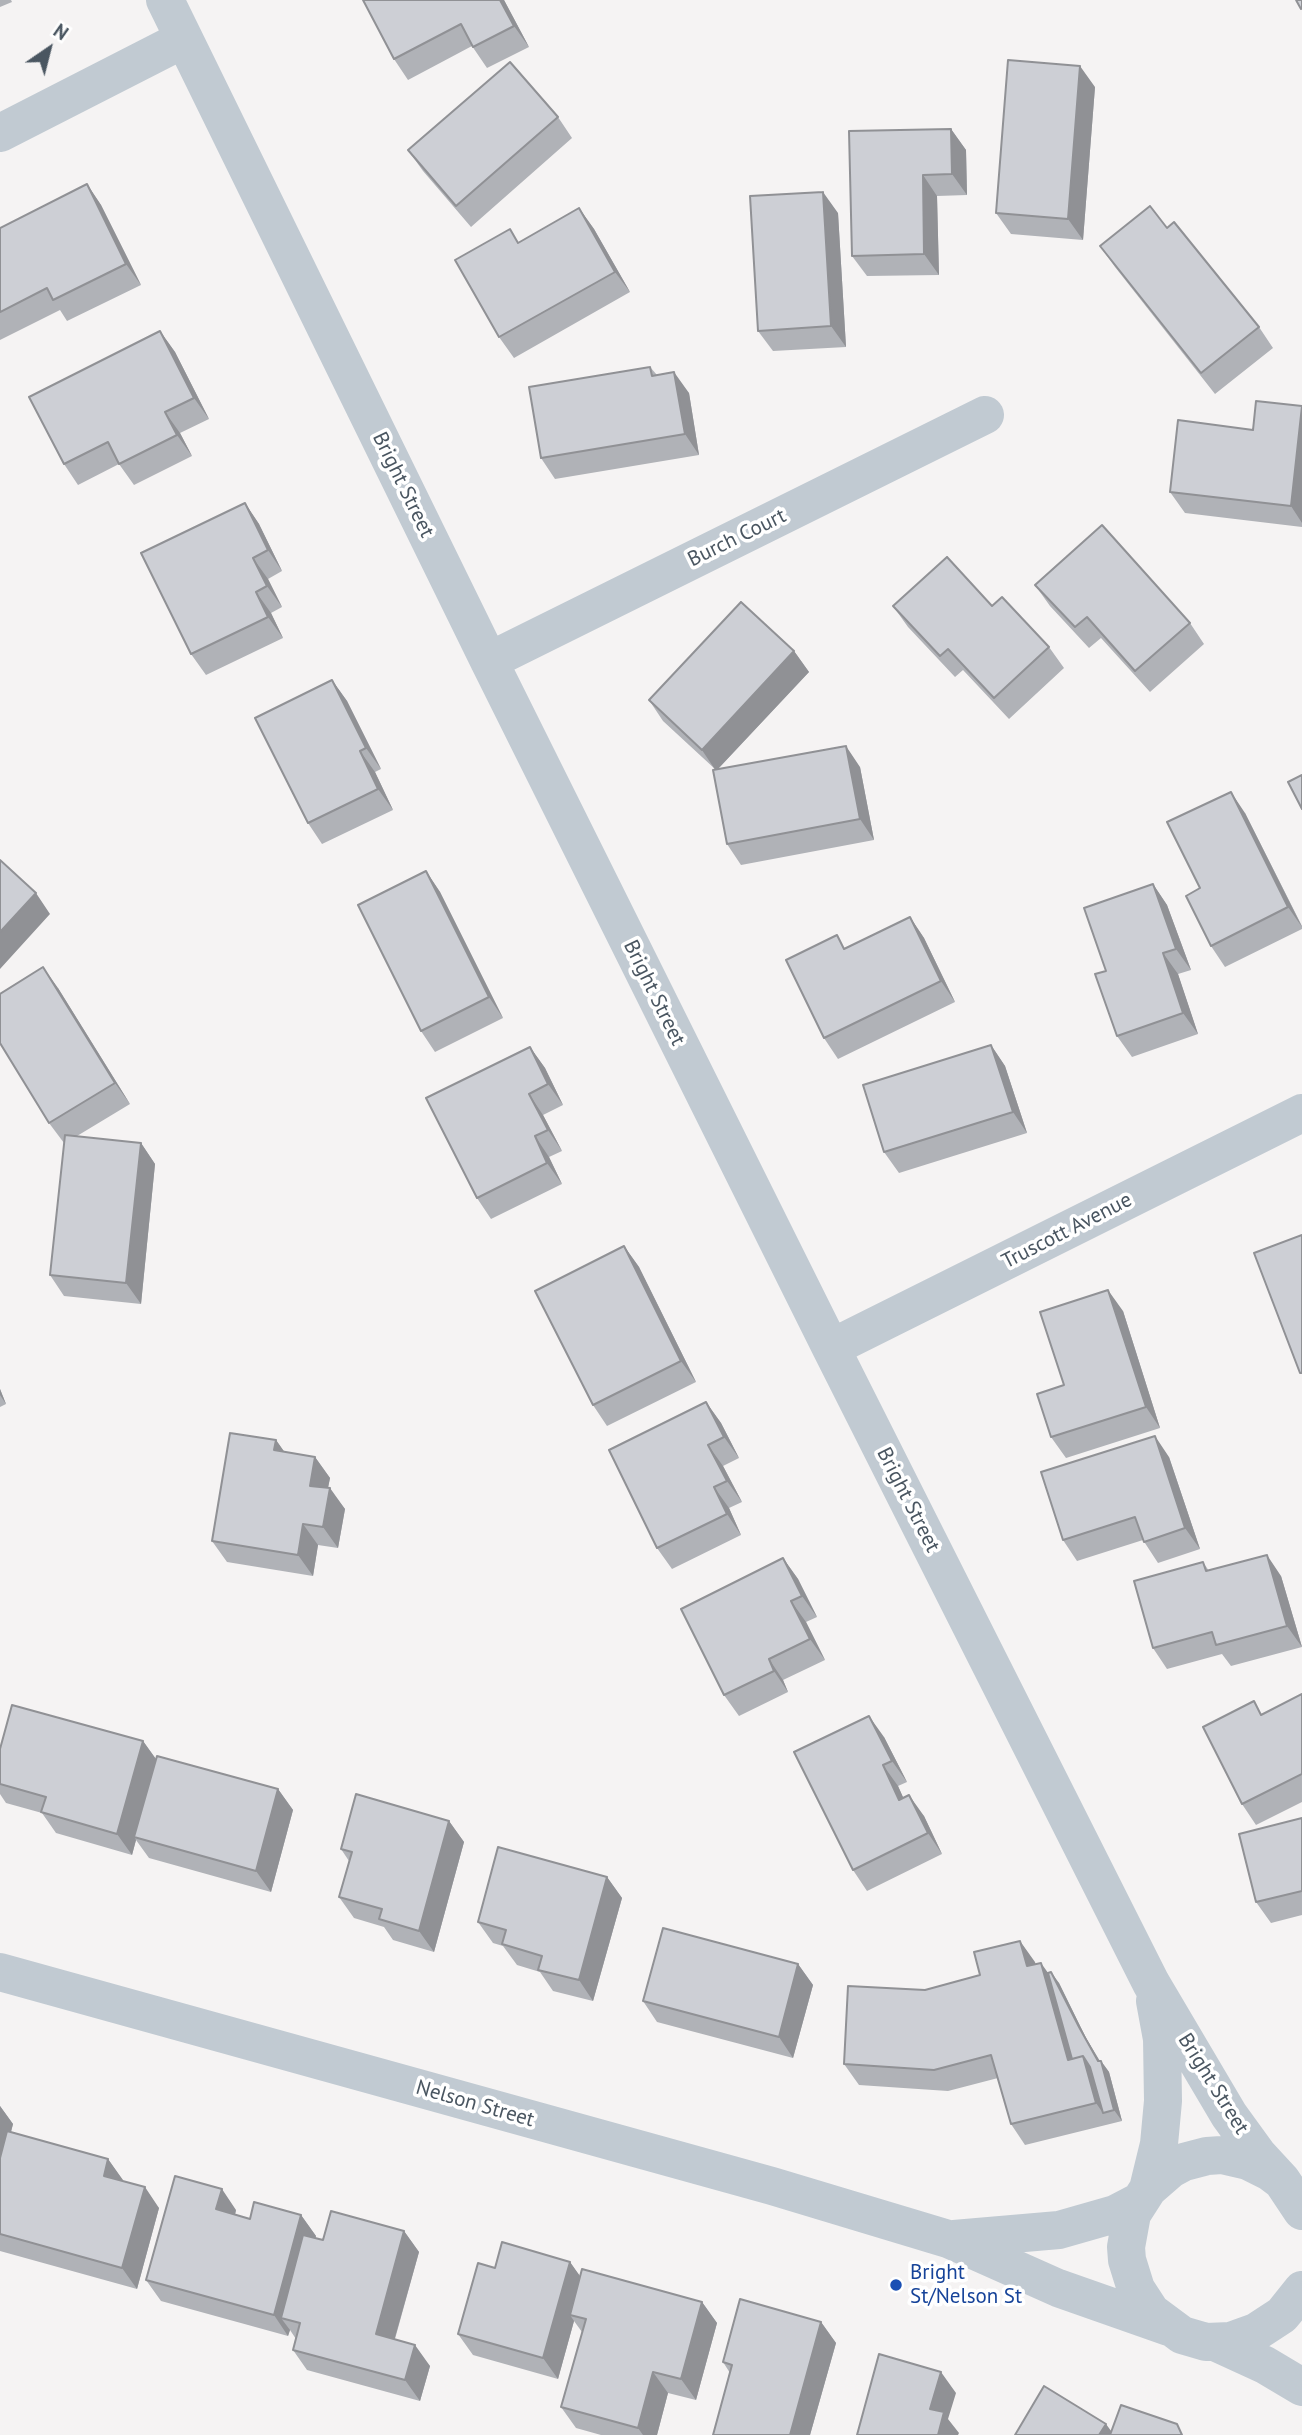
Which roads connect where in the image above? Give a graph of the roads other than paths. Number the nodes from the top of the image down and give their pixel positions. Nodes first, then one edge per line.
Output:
1 (165, 0) edge
2 (184, 39) junction
3 (0, 133) edge
4 (985, 415) dead end
5 (489, 661) junction
6 (1302, 1113) edge
7 (831, 1348) junction
8 (0, 1972) edge
9 (1152, 1983) junction
10 (1143, 2196) junction
11 (1292, 2196) edge
12 (948, 2239) junction
13 (1302, 2290) edge
14 (1169, 2327) junction
15 (1217, 2343) junction
16 (1302, 2387) edge

1 - 2 street, Bright Street
2 - 3 street
2 - 5 street, Bright Street
4 - 5 street, Burch Court
5 - 7 street, Bright Street
6 - 7 street, Truscott Avenue
7 - 9 street, Bright Street
8 - 12 street, Nelson Street
9 - 10 street, Bright Street
9 - 11 street, Bright Street
10 - 11 street, Nelson Street
10 - 12 street, Nelson Street
10 - 14 street, Bright Street
12 - 14 street, Nelson Street
13 - 15 street
14 - 15 street, Nelson Street
15 - 16 street

